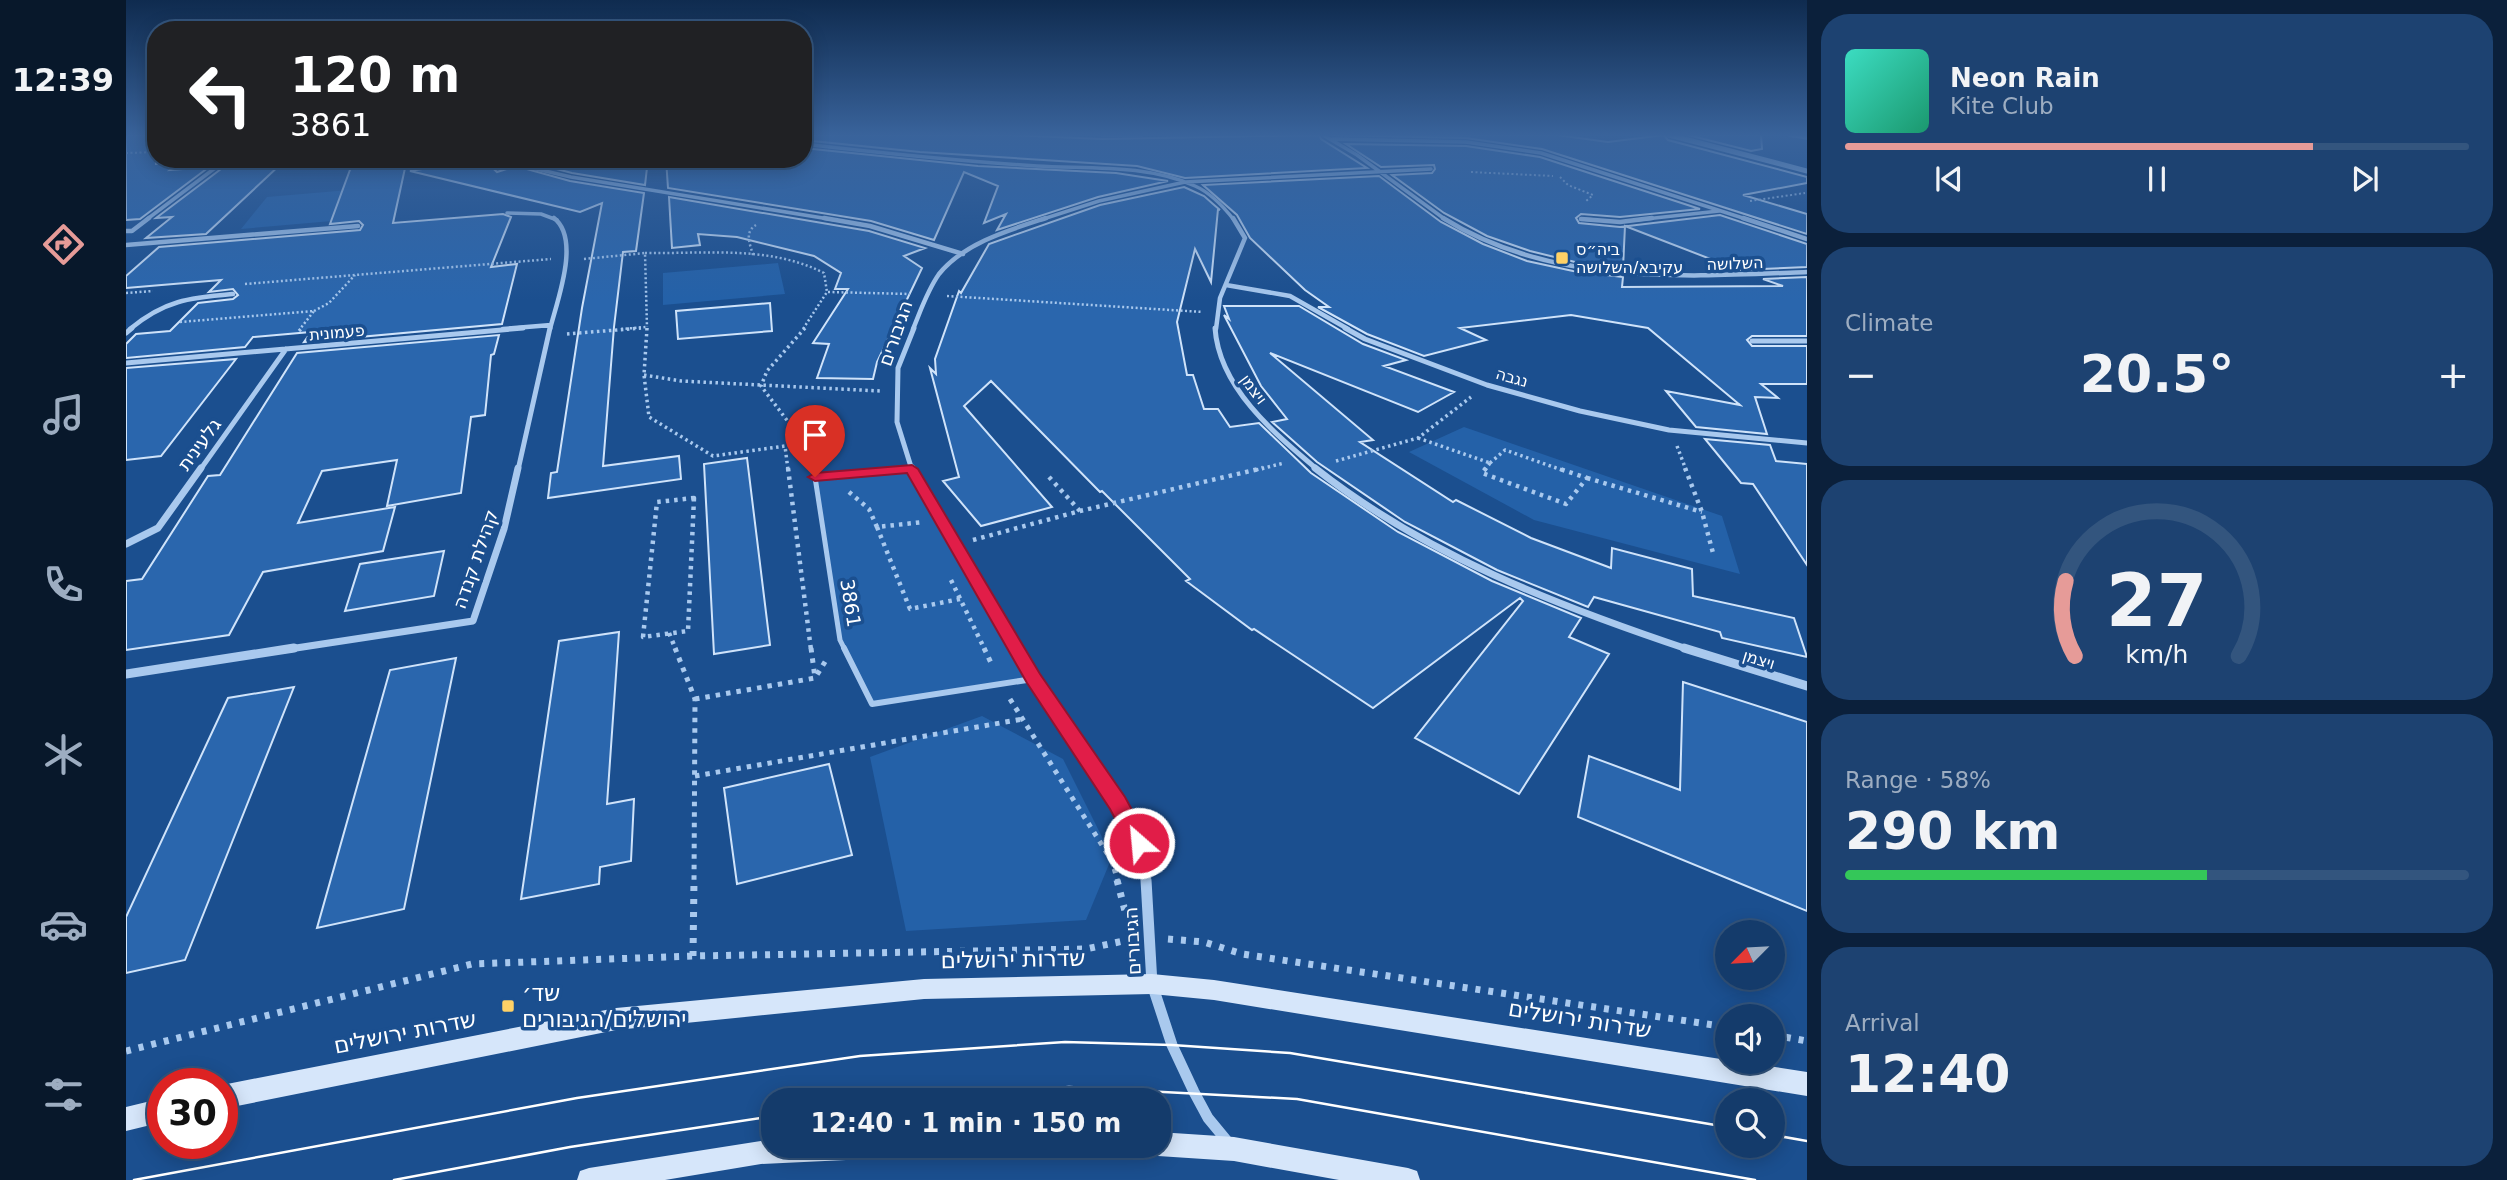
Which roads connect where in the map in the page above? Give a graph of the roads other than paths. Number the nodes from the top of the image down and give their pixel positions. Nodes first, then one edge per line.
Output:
1 (186, 190) edge
2 (648, 190) edge
3 (1145, 190) edge
4 (1202, 190) edge
5 (1404, 190) edge
6 (1662, 190) edge
7 (1724, 211) junction
8 (508, 213) dead end
9 (1581, 219) dead end
10 (358, 226) dead end
11 (126, 233) edge
12 (1807, 239) edge
13 (126, 245) edge
14 (963, 254) junction
15 (1807, 272) edge
16 (1226, 285) junction
17 (233, 294) dead end
18 (551, 325) junction
19 (126, 333) edge
20 (1752, 341) dead end
21 (1807, 341) edge
22 (286, 349) junction
23 (126, 363) edge
24 (1807, 443) edge
25 (912, 469) junction
26 (126, 544) edge
27 (126, 674) edge
28 (1033, 679) junction
29 (1807, 686) edge
30 (1152, 984) junction
31 (1807, 1084) edge
32 (238, 1094) edge
33 (147, 1114) edge
34 (126, 1119) edge
35 (1171, 1145) edge
36 (1234, 1149) junction
37 (761, 1152) edge
38 (589, 1180) edge
39 (1408, 1180) edge

1 - 11 street
2 - 14 street
3 - 14 street, הגיבורים
4 - 16 street, ויצמן
5 - 15 street, השלושה
6 - 7 street
7 - 9 street
7 - 12 street
8 - 18 street, קהילת קנדה
10 - 13 street
14 - 25 street, הגיבורים
16 - 24 street, נגבה
16 - 29 street, ויצמן
17 - 19 street
18 - 22 street, פעמונית
18 - 27 street, קהילת קנדה
20 - 21 street
22 - 23 street, פעמונית
22 - 26 street, גלעינית
25 - 28 street, הגיבורים
25 - 28 lane, 3861
28 - 30 street, הגיבורים
30 - 31 main road, שדרות ירושלים
30 - 32 main road, שדרות ירושלים
30 - 36 street, הגיבורים
33 - 34 main road
35 - 36 main road
36 - 39 main road
37 - 38 main road

